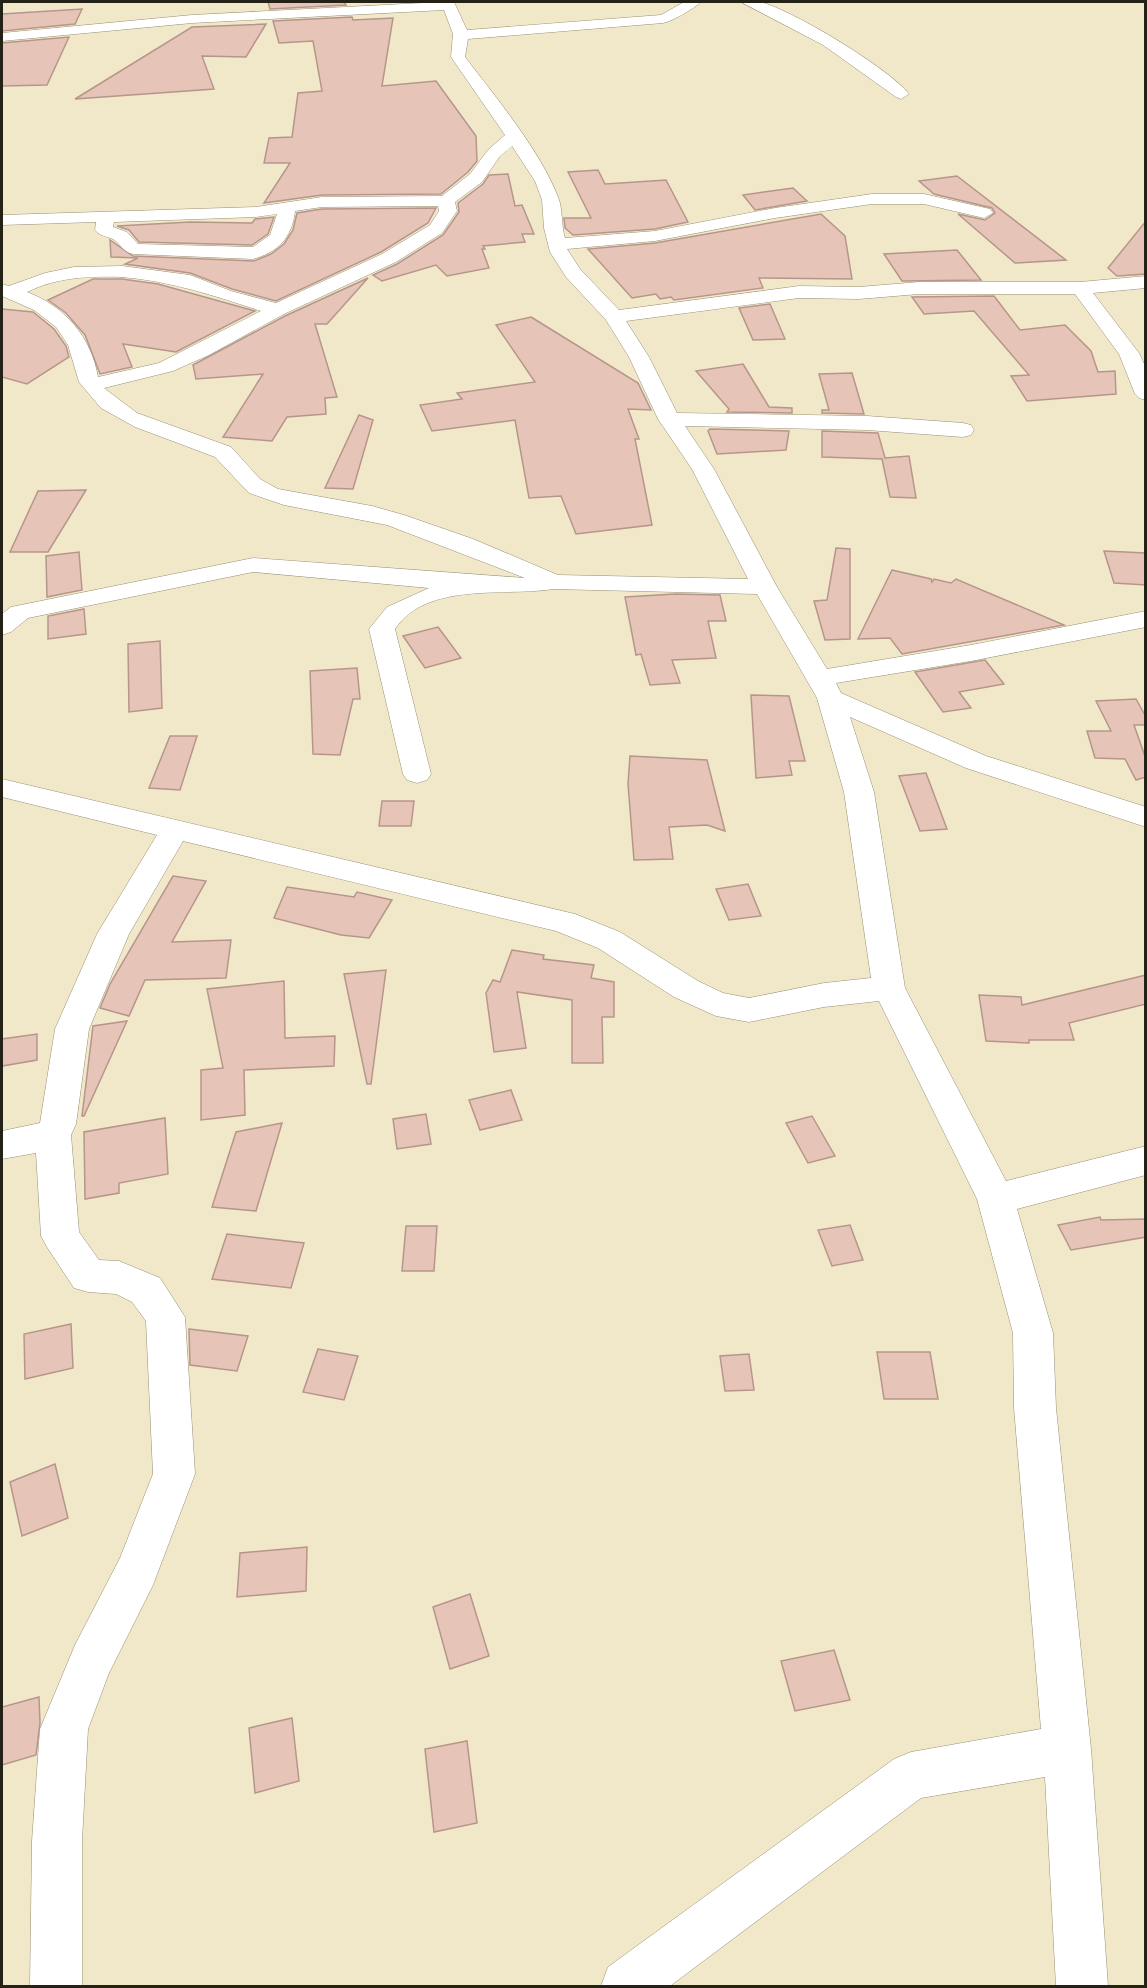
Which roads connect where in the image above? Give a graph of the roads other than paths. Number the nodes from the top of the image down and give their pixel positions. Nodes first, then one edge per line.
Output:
1 (694, 2) edge
2 (748, 2) edge
3 (449, 4) edge
4 (461, 35) junction
5 (2, 37) edge
6 (901, 94) dead end
7 (513, 137) junction
8 (446, 201) junction
9 (287, 206) junction
10 (984, 213) dead end
11 (106, 217) junction
12 (2, 220) edge
13 (557, 244) junction
14 (1146, 282) edge
15 (1080, 288) junction
16 (6, 291) edge
17 (277, 310) junction
18 (614, 317) junction
19 (92, 385) junction
20 (1146, 394) edge
21 (669, 419) junction
22 (963, 430) dead end
23 (554, 582) junction
24 (474, 584) junction
25 (765, 587) junction
26 (1146, 619) edge
27 (2, 627) edge
28 (824, 688) junction
29 (417, 774) dead end
30 (2, 788) edge
31 (1146, 817) edge
32 (175, 830) junction
33 (889, 988) junction
34 (53, 1135) junction
35 (2, 1144) edge
36 (1146, 1160) edge
37 (996, 1199) junction
38 (1066, 1749) junction
39 (56, 1986) edge
40 (627, 1986) edge
41 (1082, 1986) edge

1 - 4 street
2 - 6 street
3 - 4 street
3 - 5 street
4 - 7 street
7 - 8 street
7 - 13 street
8 - 9 street
8 - 17 street
9 - 11 street
9 - 11 street
10 - 13 street
11 - 12 street
13 - 18 street
14 - 15 street
15 - 18 street
15 - 20 street
16 - 17 street
16 - 19 street
17 - 19 street
18 - 21 street
19 - 23 street
21 - 22 street
21 - 25 street
23 - 24 street
23 - 25 street
24 - 27 street
24 - 29 street
25 - 28 street
26 - 28 street
28 - 31 street
28 - 33 street
30 - 32 street
32 - 33 street
32 - 34 street
33 - 37 street
34 - 35 street
34 - 39 street
36 - 37 street
37 - 38 street
38 - 40 street
38 - 41 street

